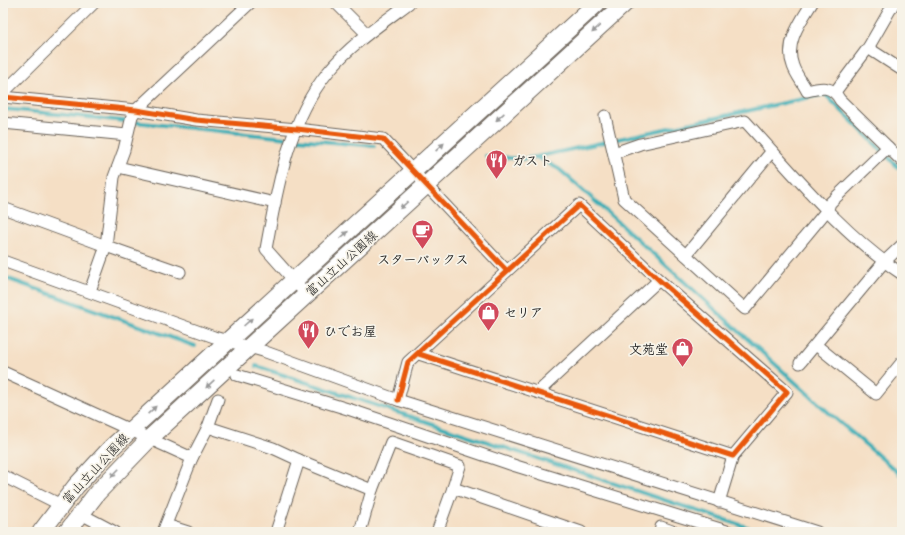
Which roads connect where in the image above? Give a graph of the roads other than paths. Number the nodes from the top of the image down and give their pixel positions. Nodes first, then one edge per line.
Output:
1 (94, 3) edge
2 (250, 3) edge
3 (336, 3) edge
4 (409, 3) edge
5 (597, 3) edge
6 (624, 3) edge
7 (812, 3) edge
8 (894, 3) edge
9 (367, 34) junction
10 (868, 48) junction
11 (902, 70) edge
12 (835, 92) junction
13 (3, 93) edge
14 (3, 97) edge
15 (136, 110) junction
16 (605, 116) dead end
17 (3, 123) edge
18 (297, 129) junction
19 (127, 135) junction
20 (888, 147) junction
21 (772, 151) junction
22 (614, 153) junction
23 (902, 161) edge
24 (118, 167) junction
25 (414, 171) junction
26 (427, 185) junction
27 (275, 203) junction
28 (3, 208) edge
29 (828, 209) junction
30 (902, 245) edge
31 (106, 246) junction
32 (686, 255) junction
33 (3, 261) edge
34 (884, 262) junction
35 (507, 271) junction
36 (180, 272) dead end
37 (902, 274) edge
38 (294, 280) junction
39 (659, 280) junction
40 (90, 292) junction
41 (307, 294) junction
42 (227, 341) junction
43 (816, 345) junction
44 (250, 347) junction
45 (419, 354) junction
46 (902, 362) edge
47 (800, 363) dead end
48 (3, 372) edge
49 (237, 375) dead end
50 (538, 392) junction
51 (218, 399) dead end
52 (398, 400) junction
53 (208, 426) junction
54 (131, 430) junction
55 (150, 438) junction
56 (733, 456) junction
57 (192, 458) junction
58 (298, 460) junction
59 (3, 476) edge
60 (453, 488) junction
61 (372, 490) junction
62 (720, 502) junction
63 (61, 504) junction
64 (80, 514) junction
65 (164, 529) edge
66 (41, 532) edge
67 (67, 532) edge
68 (115, 532) edge
69 (188, 532) edge
70 (276, 532) edge
71 (360, 532) edge
72 (437, 532) edge
73 (582, 532) edge
74 (660, 532) edge
75 (675, 532) edge
76 (730, 532) edge
77 (817, 532) edge

1 - 13 street
2 - 15 street
3 - 9 street
4 - 9 street
25 -> 5 main road, 富山立山公園線
6 -> 26 main road, 富山立山公園線
7 - 12 street
8 - 10 street
9 - 18 street
10 - 11 street
10 - 12 street
12 - 20 street
14 - 15 street
15 - 18 street
15 - 19 street
16 - 22 street
17 - 19 street
18 - 25 street
18 - 27 street
19 - 24 street
20 - 23 street
20 - 29 street
21 - 22 street
21 - 29 street
21 - 32 street
22 - 32 street
24 - 27 street
24 - 31 street
25 - 26 street
38 -> 25 main road, 富山立山公園線
26 - 35 street
26 -> 41 main road, 富山立山公園線
27 - 38 street
28 - 31 street
29 - 32 street
29 - 34 street
30 - 34 street
31 - 36 street
31 - 40 street
33 - 40 street
34 - 37 street
34 - 43 street
35 - 39 street
35 - 45 street
38 - 41 street
42 -> 38 main road, 富山立山公園線
39 - 50 street
39 - 56 street
40 - 42 street
41 - 44 main road, 富山立山公園線
42 - 44 street
54 -> 42 main road, 富山立山公園線
43 - 46 street
43 - 47 street
44 - 52 street
44 -> 55 main road, 富山立山公園線
45 - 50 street
45 - 52 street
48 - 54 street
49 - 76 street
50 - 56 street
51 - 53 street
52 - 62 street
53 - 57 street
53 - 58 street
54 - 55 street
54 - 63 main road, 富山立山公園線
55 - 57 street
55 -> 64 main road, 富山立山公園線
56 - 62 street
57 - 65 street
58 - 61 street
58 - 70 street
59 - 63 street
60 - 61 street
60 - 72 street
60 - 73 street
61 - 71 street
62 - 77 street
63 - 66 main road, 富山立山公園線
64 - 67 main road, 富山立山公園線
64 - 68 street
65 - 69 street
74 - 75 street

